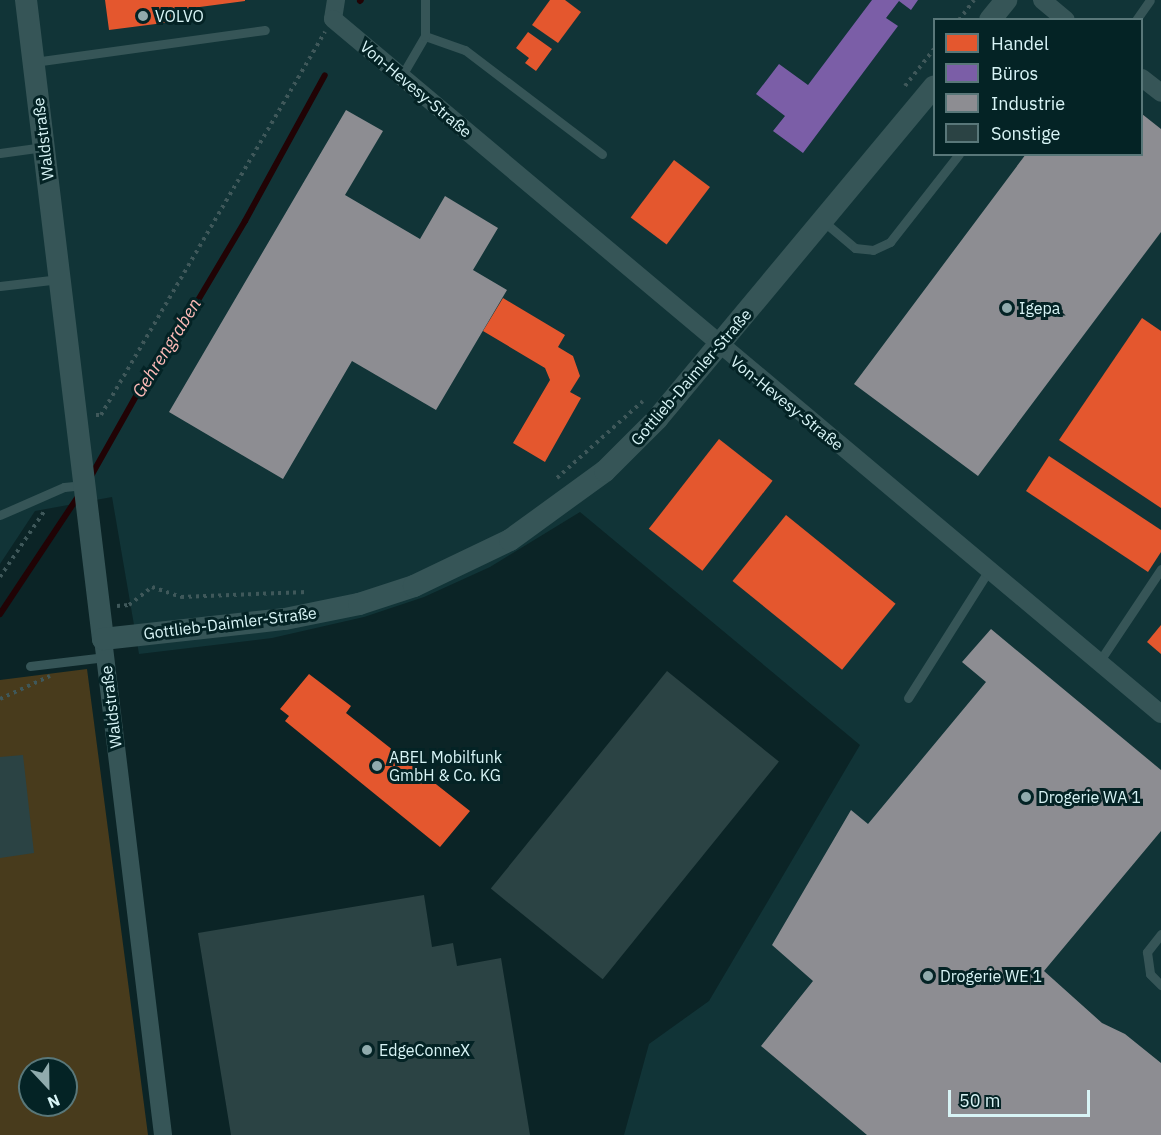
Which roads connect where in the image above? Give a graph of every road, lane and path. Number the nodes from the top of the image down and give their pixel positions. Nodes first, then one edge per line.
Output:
1 (26, 0) edge
2 (336, 0) edge
3 (425, 0) edge
4 (974, 0) edge
5 (1006, 0) edge
6 (1042, 0) edge
7 (1150, 0) edge
8 (960, 18) edge
9 (992, 18) edge
10 (1064, 18) edge
11 (1137, 18) edge
12 (333, 19) junction
13 (265, 30) dead end
14 (425, 36) junction
15 (933, 50) edge
16 (34, 62) junction
17 (401, 77) junction
18 (1143, 79) edge
19 (933, 87) edge
20 (1161, 93) edge
21 (897, 96) dead end
22 (44, 147) junction
23 (0, 153) edge
24 (602, 154) dead end
25 (957, 156) edge
26 (823, 221) junction
27 (60, 279) junction
28 (0, 286) edge
29 (719, 347) junction
30 (645, 399) dead end
31 (77, 417) junction
32 (553, 482) dead end
33 (79, 484) junction
34 (0, 515) edge
35 (1161, 569) edge
36 (990, 570) junction
37 (0, 577) edge
38 (313, 591) dead end
39 (100, 608) junction
40 (104, 648) junction
41 (1099, 662) junction
42 (58, 663) junction
43 (30, 666) dead end
44 (908, 698) dead end
45 (0, 699) edge
46 (1161, 714) edge
47 (1161, 934) edge
48 (1161, 985) edge
49 (163, 1135) edge

1 - 16 street, Waldstraße
2 - 12 street
3 - 14 lane
4 - 8 path
5 - 9 street
6 - 10 street
7 - 11 lane
12 - 17 street, Von-Hevesy-Straße
12 - 31 path
13 - 16 lane
14 - 17 lane
14 - 24 lane
15 - 21 path
16 - 22 street, Waldstraße
17 - 29 street, Von-Hevesy-Straße
18 - 20 street
19 - 26 street, Gottlieb-Daimler-Straße
22 - 23 lane
22 - 27 street, Waldstraße
25 - 26 lane
26 - 29 street, Gottlieb-Daimler-Straße
27 - 28 lane
27 - 31 street, Waldstraße
29 - 36 street, Von-Hevesy-Straße
29 - 40 street, Gottlieb-Daimler-Straße
30 - 32 path
31 - 33 street, Waldstraße
33 - 34 lane
33 - 37 path
33 - 39 street, Waldstraße
35 - 41 lane
36 - 41 street, Von-Hevesy-Straße
36 - 44 lane
38 - 39 path
39 - 40 street, Waldstraße
40 - 42 lane
40 - 49 street, Waldstraße
41 - 46 street, Von-Hevesy-Straße
42 - 43 lane
42 - 45 path
47 - 48 lane

